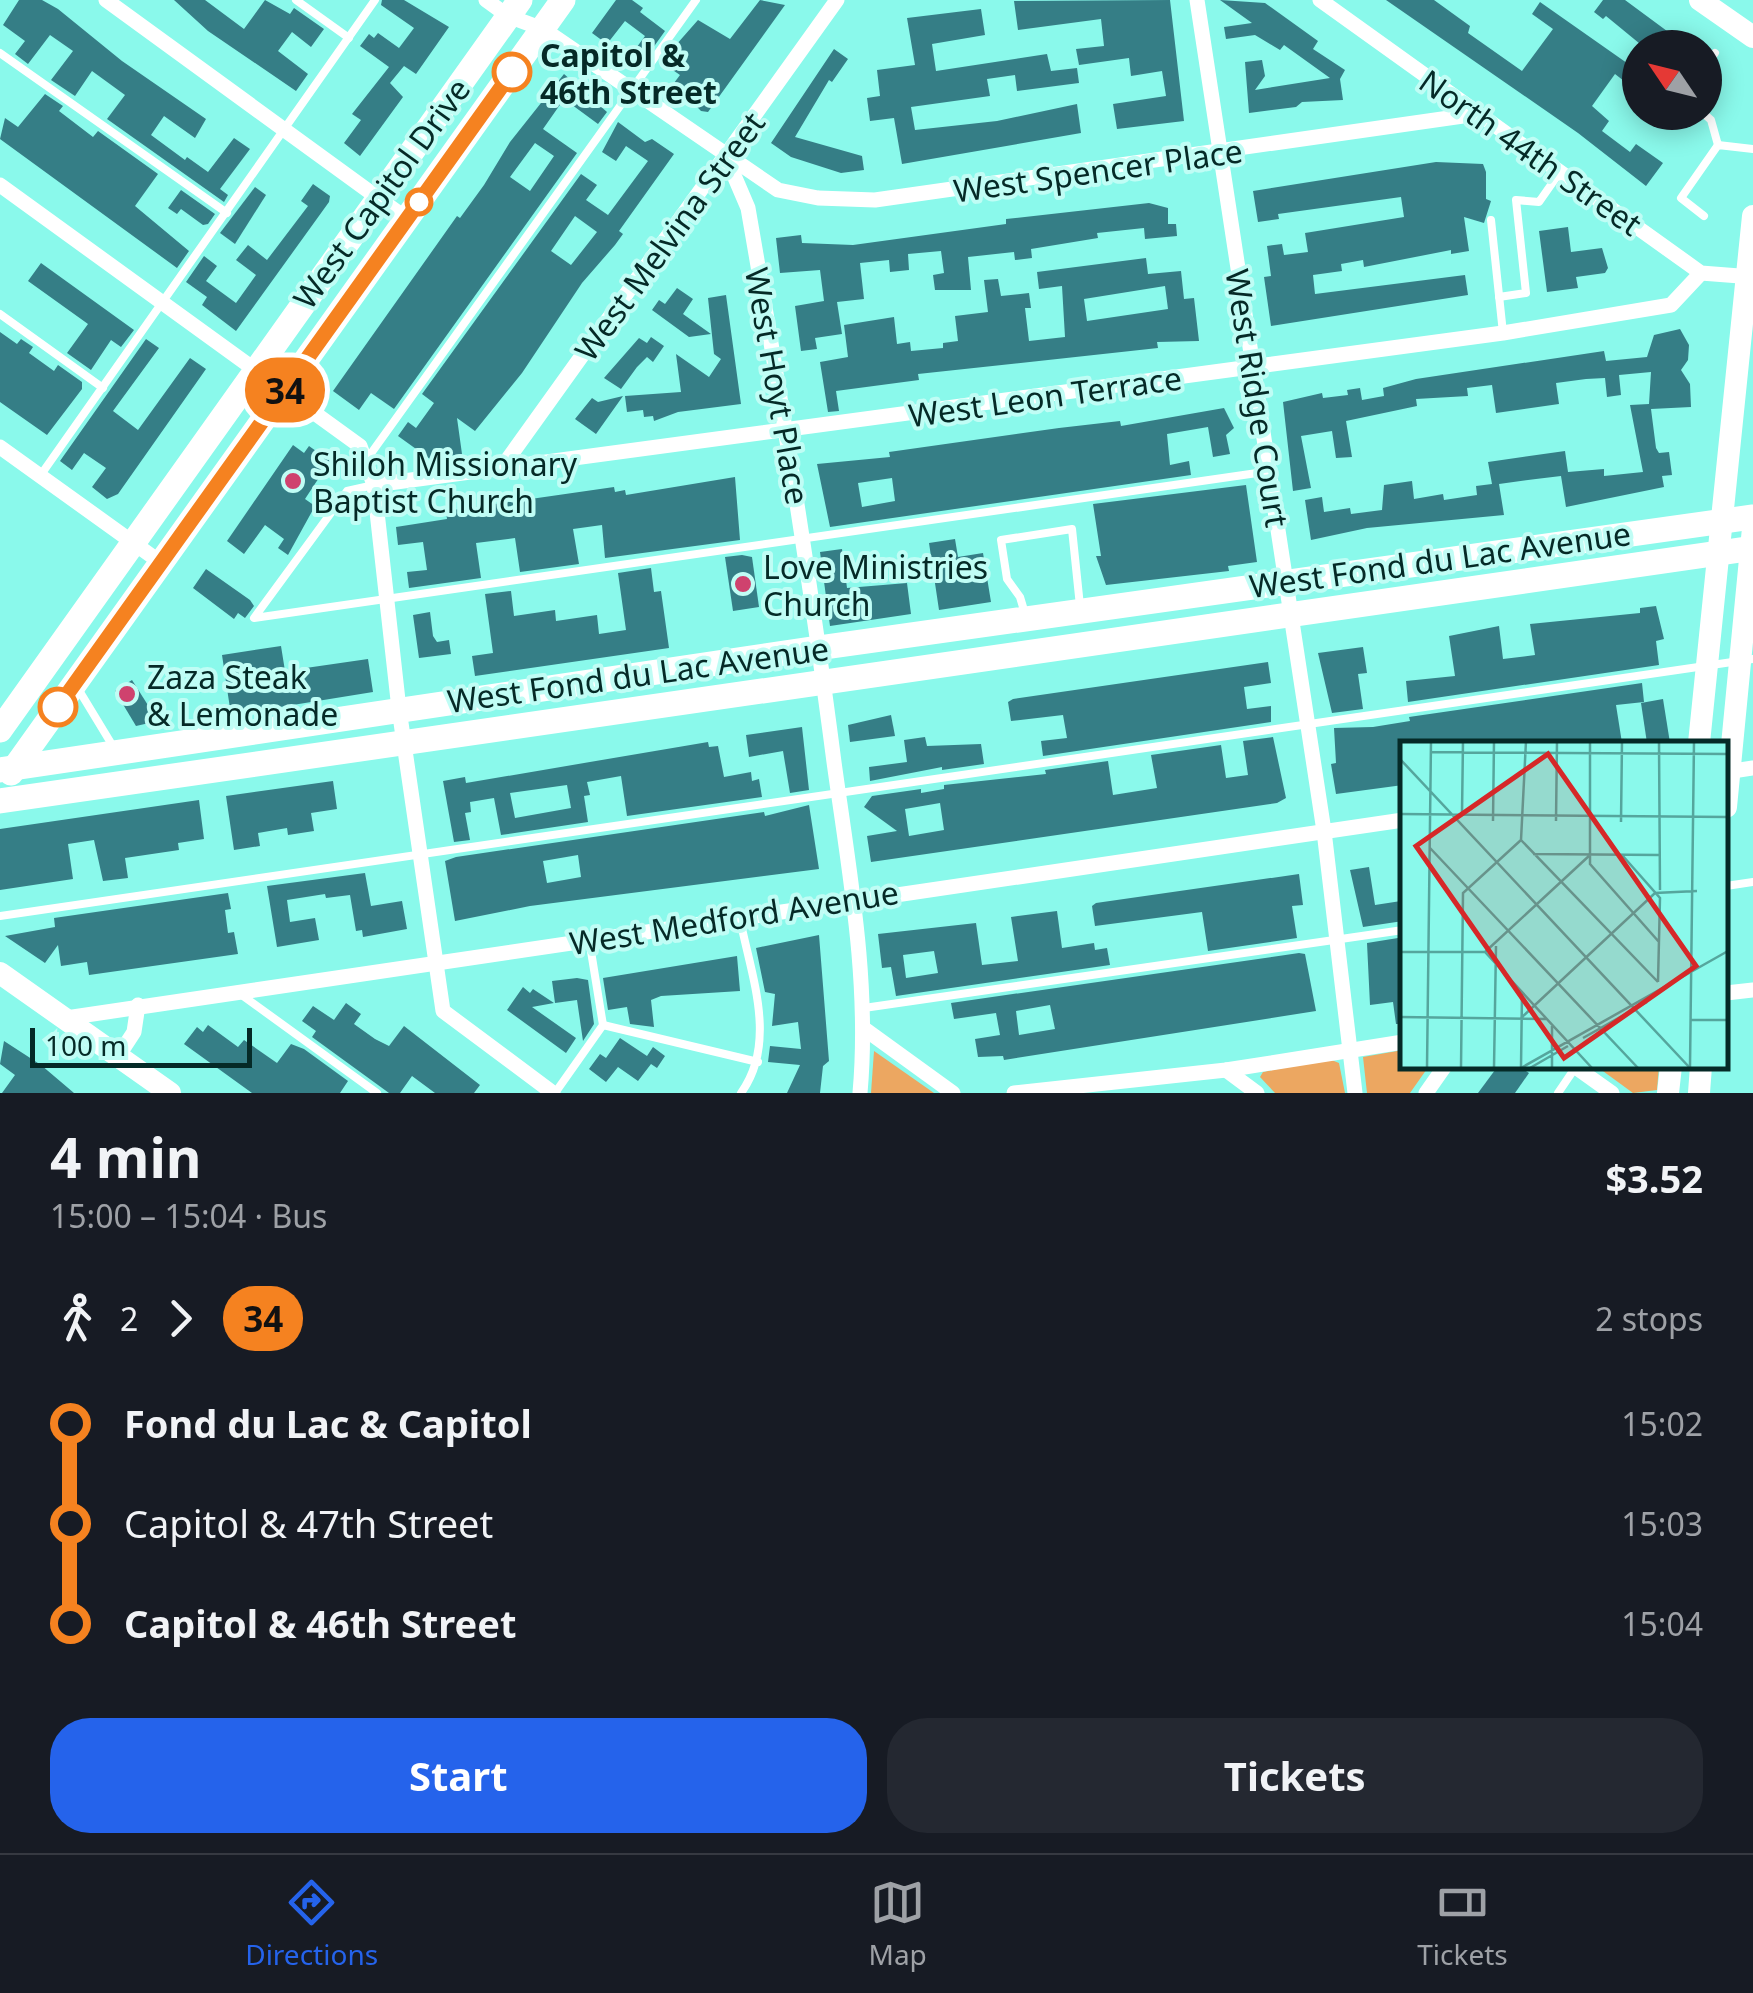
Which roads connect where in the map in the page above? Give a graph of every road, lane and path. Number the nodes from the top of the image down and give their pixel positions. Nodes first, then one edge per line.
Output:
1 (106, 0) edge
2 (296, 0) edge
3 (375, 0) edge
4 (486, 0) edge
5 (563, 0) edge
6 (696, 0) edge
7 (837, 0) edge
8 (1197, 0) edge
9 (1321, 0) edge
10 (1700, 0) edge
11 (514, 8) edge
12 (543, 29) junction
13 (1753, 37) edge
14 (348, 38) junction
15 (0, 52) edge
16 (633, 88) junction
17 (1477, 114) junction
18 (285, 130) junction
19 (1714, 130) edge
20 (1718, 145) junction
21 (1753, 149) edge
22 (1219, 154) junction
23 (727, 158) junction
24 (1560, 172) junction
25 (0, 185) edge
26 (377, 197) junction
27 (227, 213) junction
28 (1704, 216) dead end
29 (1753, 216) edge
30 (407, 219) junction
31 (1492, 220) dead end
32 (1701, 273) junction
33 (1750, 277) edge
34 (1500, 297) junction
35 (164, 304) junction
36 (0, 314) edge
37 (1503, 333) junction
38 (1255, 368) junction
39 (255, 369) junction
40 (103, 388) junction
41 (285, 390) junction
42 (1743, 424) edge
43 (785, 432) junction
44 (0, 447) edge
45 (366, 460) junction
46 (500, 470) junction
47 (1270, 471) junction
48 (40, 476) junction
49 (374, 485) junction
50 (1753, 517) edge
51 (1722, 520) junction
52 (1753, 528) edge
53 (804, 541) junction
54 (131, 542) junction
55 (1752, 548) edge
56 (1498, 551) junction
57 (1718, 552) junction
58 (160, 562) junction
59 (1285, 581) junction
60 (1503, 584) junction
61 (387, 600) junction
62 (1081, 610) junction
63 (1292, 616) junction
64 (1035, 617) junction
65 (818, 648) junction
66 (1047, 652) junction
67 (1746, 660) edge
68 (1708, 667) junction
69 (603, 679) junction
70 (74, 683) junction
71 (824, 686) junction
72 (58, 707) junction
73 (399, 709) junction
74 (606, 716) junction
75 (3, 719) edge
76 (1308, 722) junction
77 (1699, 741) edge
78 (404, 745) junction
79 (116, 752) junction
80 (86, 756) junction
81 (1728, 765) edge
82 (1753, 768) edge
83 (1728, 771) edge
84 (5, 775) edge
85 (838, 792) junction
86 (0, 802) edge
87 (1400, 820) edge
88 (1324, 831) junction
89 (420, 853) junction
90 (1753, 882) edge
91 (1728, 886) edge
92 (853, 899) junction
93 (0, 916) edge
94 (740, 916) junction
95 (1400, 930) edge
96 (589, 939) junction
97 (1336, 940) junction
98 (436, 963) junction
99 (1, 976) edge
100 (1753, 990) edge
101 (235, 991) junction
102 (1728, 993) edge
103 (138, 1005) junction
104 (864, 1008) junction
105 (66, 1018) junction
106 (603, 1026) junction
107 (866, 1030) junction
108 (1400, 1042) edge
109 (1348, 1049) junction
110 (119, 1055) junction
111 (758, 1062) junction
112 (1444, 1068) edge
113 (1574, 1068) edge
114 (1578, 1068) edge
115 (1671, 1068) edge
116 (1701, 1068) edge
117 (1226, 1070) junction
118 (170, 1093) edge
119 (377, 1093) edge
120 (554, 1093) edge
121 (741, 1093) edge
122 (860, 1093) edge
123 (953, 1093) edge
124 (1014, 1093) edge
125 (1257, 1093) edge
126 (1355, 1093) edge
127 (1426, 1093) edge
128 (1558, 1093) edge
129 (1612, 1093) edge
130 (1668, 1093) edge
131 (1699, 1093) edge

1 - 18 street
2 - 14 lane
3 - 14 lane
4 - 11 street, West Spencer Place
5 - 12 main road, West Capitol Drive
6 - 16 lane
7 - 23 street, West Melvina Street
8 - 22 street, West Ridge Court
9 - 17 street, North 44th Street
10 - 13 street
11 - 12 street, West Spencer Place
11 - 26 main road, West Capitol Drive
12 - 16 street, West Spencer Place
12 - 30 main road, West Capitol Drive
14 - 18 lane
15 - 27 lane
16 - 23 street, West Spencer Place
16 - 45 lane
17 - 22 street, West Spencer Place
17 - 24 street, North 44th Street
18 - 26 street
18 - 27 lane
19 - 20 lane
20 - 21 lane
20 - 28 lane
22 - 23 street, West Spencer Place
22 - 38 street, West Ridge Court
23 - 43 street, West Hoyt Place
23 - 46 street, West Melvina Street
24 - 32 street, North 44th Street
24 - 34 lane
25 - 35 street
26 - 30 street
26 - 39 main road, West Capitol Drive
27 - 35 lane
29 - 33 street
30 - 41 main road, West Capitol Drive
31 - 34 lane
32 - 33 street, North 44th Street
32 - 37 street, West Leon Terrace
33 - 42 street
34 - 37 lane
35 - 39 street
35 - 40 lane
36 - 40 lane
37 - 38 street, West Leon Terrace
38 - 43 street, West Leon Terrace
38 - 47 street, West Ridge Court
39 - 41 street
39 - 54 main road, West Capitol Drive
40 - 48 lane
41 - 45 street
41 - 58 main road, West Capitol Drive
42 - 51 street
43 - 46 street, West Leon Terrace
43 - 53 street, West Hoyt Place
44 - 48 street
45 - 49 street
46 - 49 street, West Leon Terrace
47 - 53 lane
47 - 59 street, West Ridge Court
48 - 54 street
49 - 61 street
49 - 61 lane
50 - 51 main road, West Fond du Lac Avenue
51 - 56 main road, West Fond du Lac Avenue
51 - 57 street
52 - 55 street
53 - 61 lane
53 - 65 street, West Hoyt Place
54 - 58 street
54 - 75 main road, West Capitol Drive
55 - 57 main road, West Fond du Lac Avenue
55 - 67 street
56 - 59 main road, West Fond du Lac Avenue
56 - 60 lane
57 - 60 main road, West Fond du Lac Avenue
57 - 68 street
58 - 70 main road, West Capitol Drive
59 - 62 main road, West Fond du Lac Avenue
59 - 63 street, West Ridge Court
60 - 63 main road, West Fond du Lac Avenue
61 - 73 street
62 - 64 main road, West Fond du Lac Avenue
62 - 64 lane
63 - 66 main road, West Fond du Lac Avenue
63 - 76 street, West Ridge Court
64 - 65 main road, West Fond du Lac Avenue
64 - 66 lane
65 - 69 main road, West Fond du Lac Avenue
65 - 71 street, West Hoyt Place
66 - 71 main road, West Fond du Lac Avenue
67 - 68 lane
67 - 81 street
68 - 76 lane
68 - 77 street
69 - 73 main road, West Fond du Lac Avenue
69 - 74 lane
70 - 72 main road, West Capitol Drive
70 - 79 lane
71 - 74 main road, West Fond du Lac Avenue
71 - 85 street, West Hoyt Place
72 - 80 main road
72 - 84 main road, West Capitol Drive
73 - 78 street
73 - 79 main road, West Fond du Lac Avenue
74 - 78 main road, West Fond du Lac Avenue
76 - 85 lane
76 - 88 street, West Ridge Court
78 - 86 main road, West Fond du Lac Avenue
78 - 89 street
79 - 80 main road, West Fond du Lac Avenue
80 - 84 main road, West Fond du Lac Avenue
82 - 83 street
85 - 89 lane
85 - 92 street, West Hoyt Place
87 - 88 street, West Medford Avenue
88 - 92 street, West Medford Avenue
88 - 97 street, West Ridge Court
89 - 93 lane
89 - 98 street
90 - 91 lane
92 - 94 street, West Medford Avenue
92 - 104 street, West Hoyt Place
94 - 96 street, West Medford Avenue
94 - 111 lane
95 - 97 lane
96 - 98 street, West Medford Avenue
96 - 106 lane
97 - 104 lane
97 - 109 street, West Ridge Court
98 - 101 street, West Medford Avenue
98 - 120 street
99 - 105 street
100 - 102 street
101 - 103 street, West Medford Avenue
101 - 119 lane
103 - 105 street, West Medford Avenue
103 - 110 street
104 - 107 street, West Hoyt Place
105 - 110 street
106 - 111 lane
106 - 120 lane
107 - 122 street, West Hoyt Place
107 - 123 street
108 - 109 street
109 - 117 street
109 - 126 street, West Ridge Court
110 - 118 street
111 - 121 lane
112 - 127 street
113 - 128 lane
114 - 129 street
115 - 130 street
116 - 131 street
117 - 124 street
117 - 125 street

